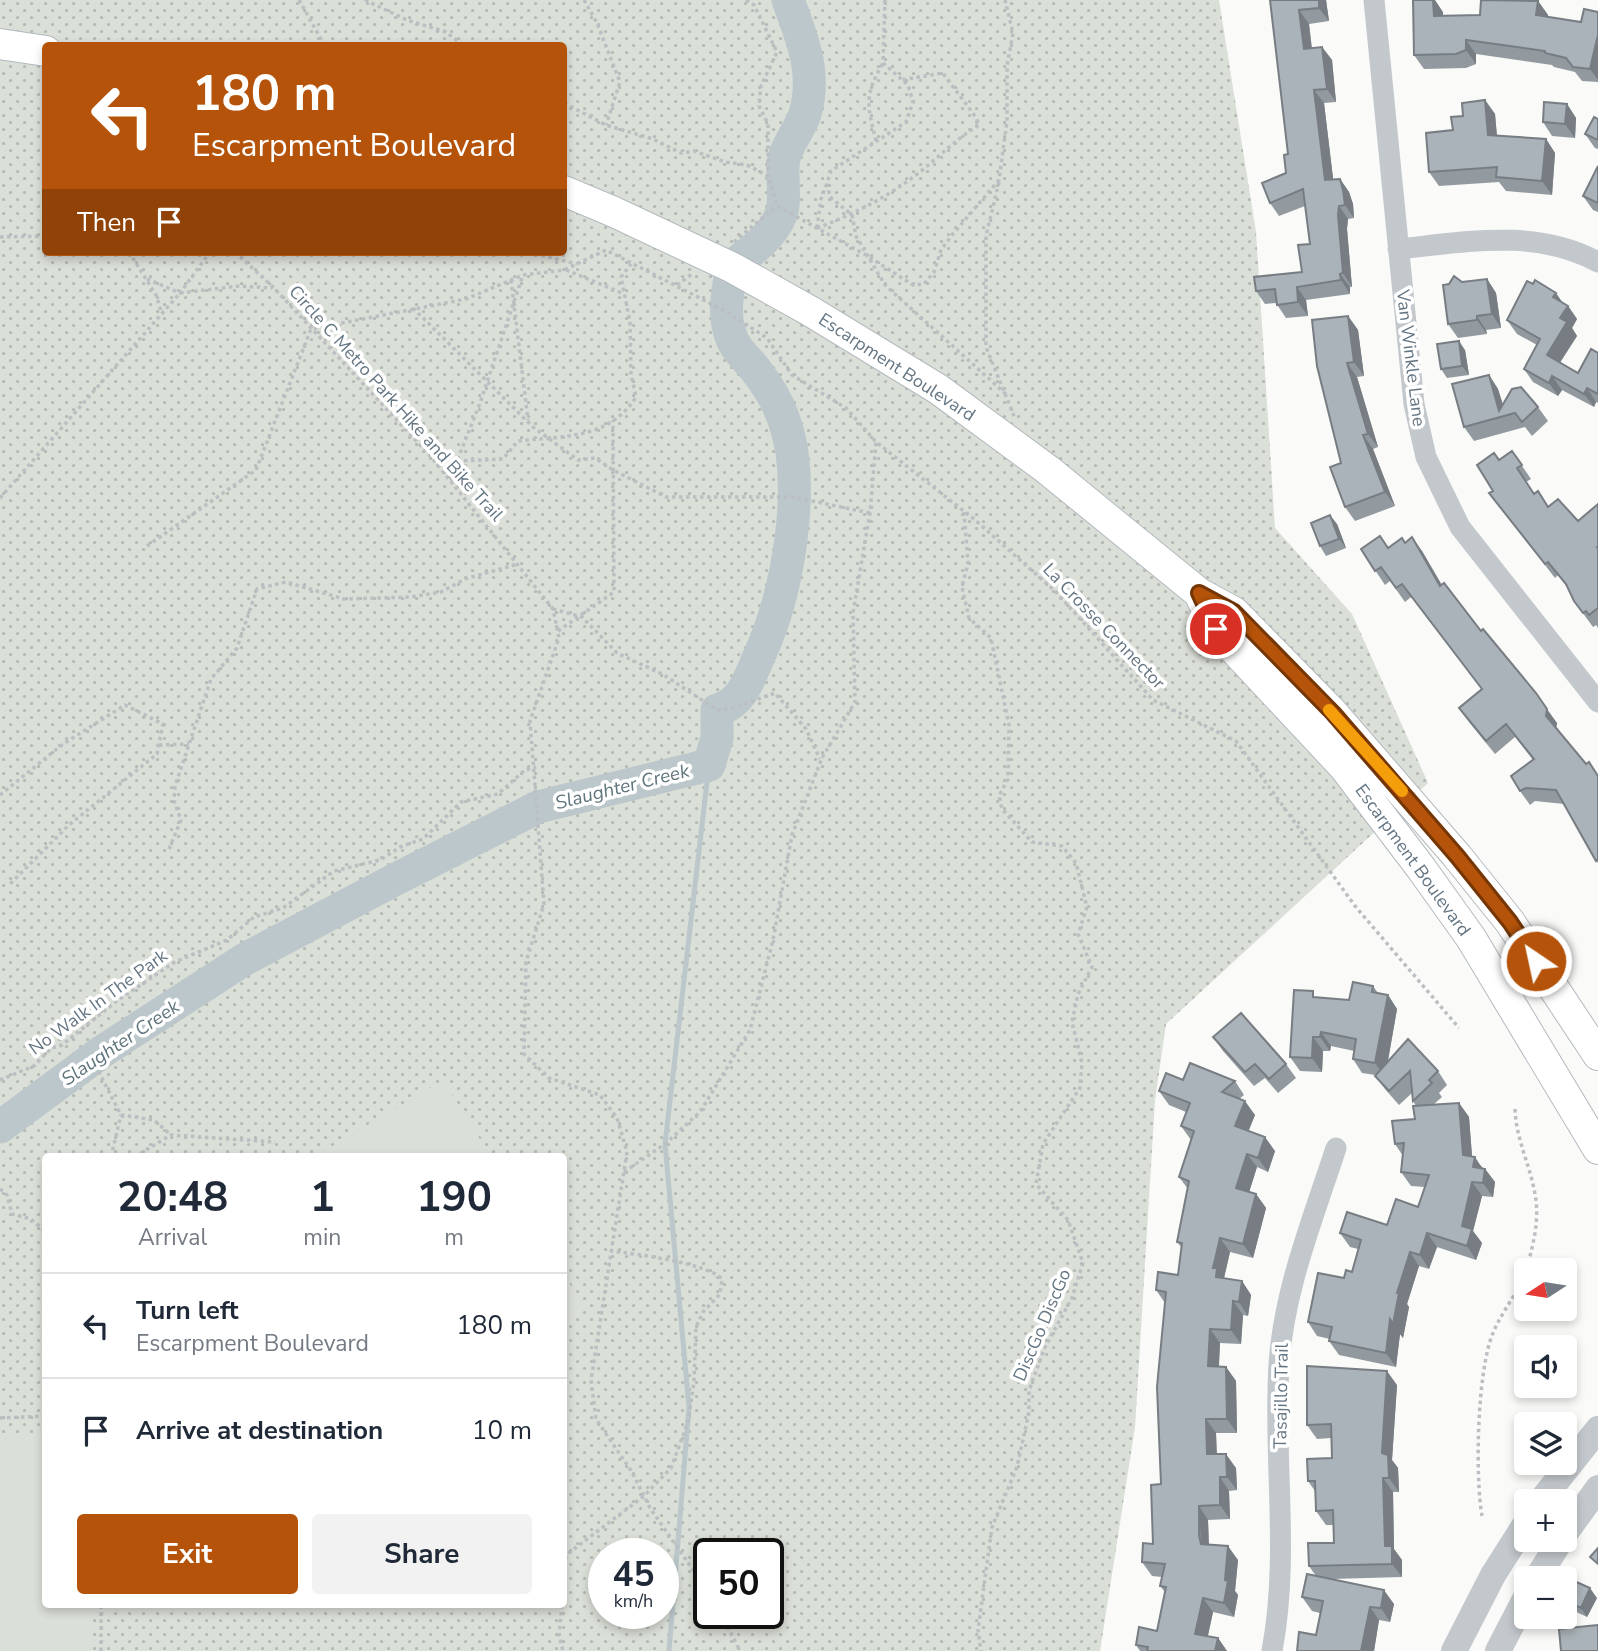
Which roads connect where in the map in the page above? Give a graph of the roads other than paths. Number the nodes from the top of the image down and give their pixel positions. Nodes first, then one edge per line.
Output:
1 (1374, 0) edge
2 (0, 44) edge
3 (42, 50) edge
4 (0, 57) edge
5 (42, 60) edge
6 (567, 192) edge
7 (1398, 249) junction
8 (1598, 262) edge
9 (1199, 593) junction
10 (1598, 702) edge
11 (1598, 1055) edge
12 (1336, 1148) dead end
13 (1598, 1149) edge
14 (1598, 1429) edge
15 (1598, 1488) edge
16 (1550, 1489) edge
17 (1577, 1517) edge
18 (1514, 1542) edge
19 (1514, 1621) edge
20 (1272, 1651) edge
21 (1454, 1651) edge
22 (1498, 1651) edge

1 - 7 street, Van Winkle Lane
2 - 3 main road
4 - 5 main road
6 - 9 main road, Escarpment Boulevard, bridge
7 - 8 street
7 - 10 street, Van Winkle Lane
9 - 11 main road, Escarpment Boulevard
9 - 13 main road, Escarpment Boulevard
12 - 20 street, Tasajillo Trail
14 - 16 street
15 - 17 street
18 - 21 street
19 - 22 street

